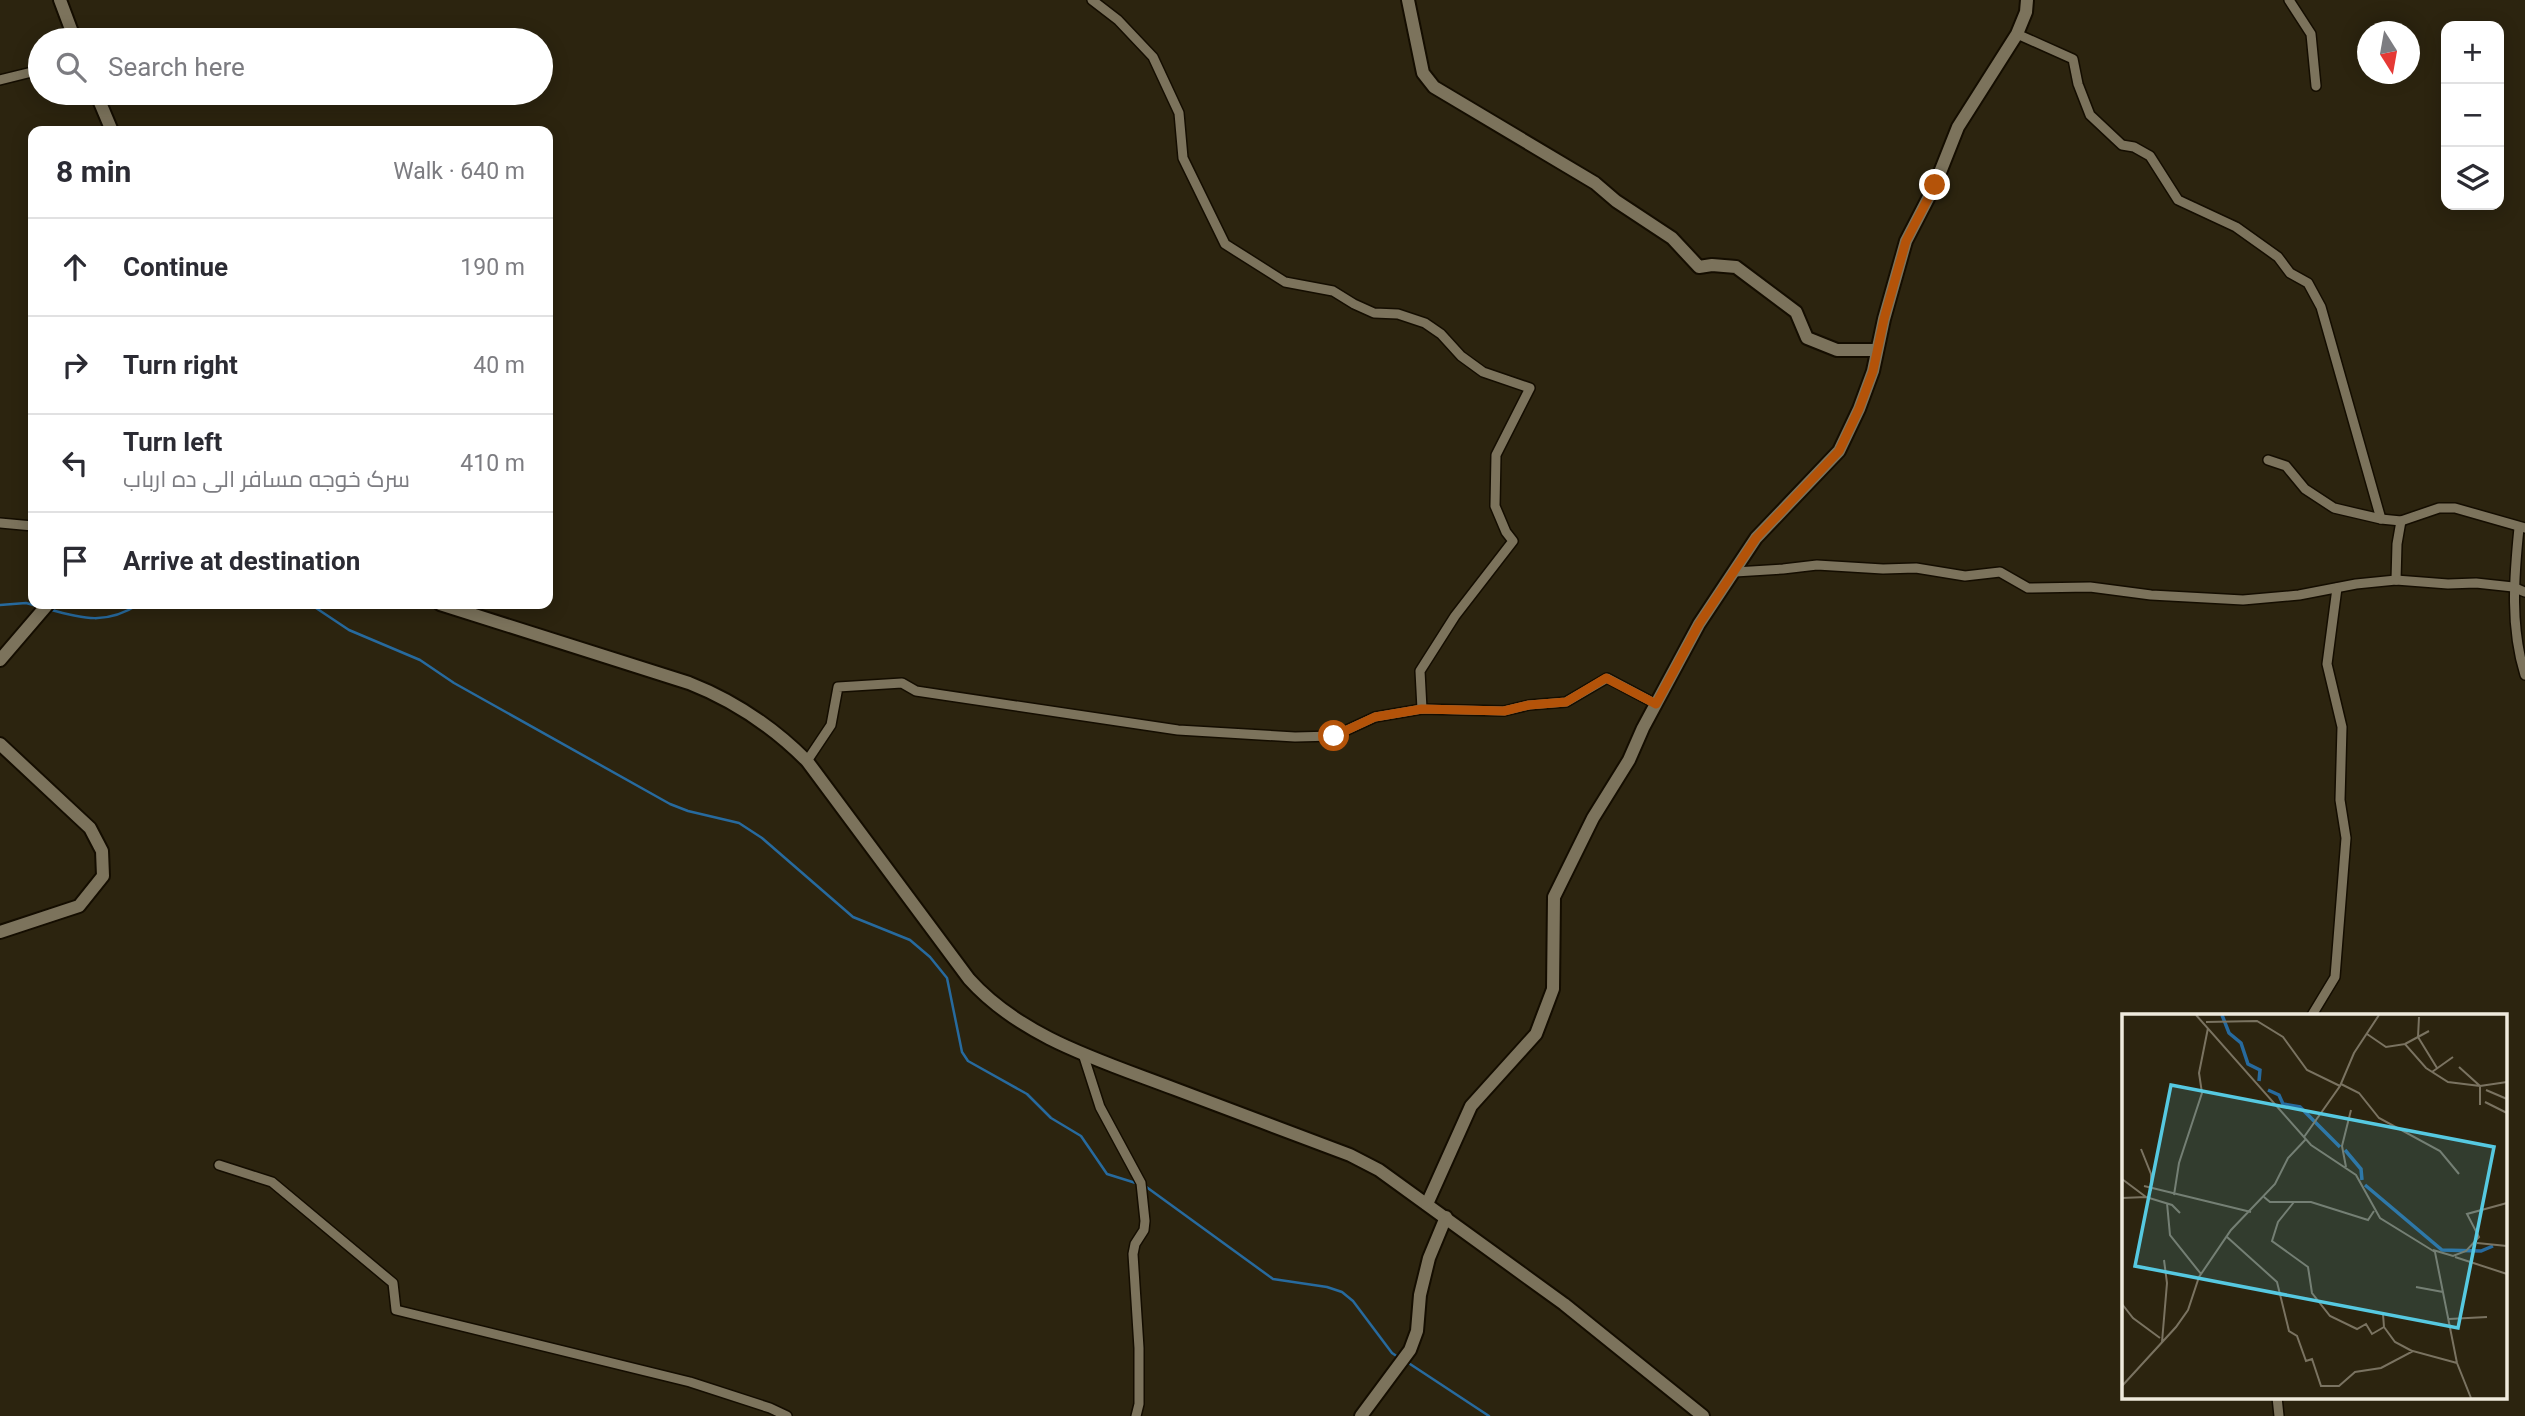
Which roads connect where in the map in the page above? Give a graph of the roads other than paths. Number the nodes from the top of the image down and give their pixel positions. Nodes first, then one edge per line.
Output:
1 (60, 0) edge
2 (1092, 0) edge
3 (1408, 0) edge
4 (2027, 0) edge
5 (2289, 0) edge
6 (70, 28) edge
7 (2017, 34) junction
8 (28, 73) edge
9 (0, 80) edge
10 (2316, 86) dead end
11 (101, 105) edge
12 (110, 126) edge
13 (1877, 350) junction
14 (2268, 460) dead end
15 (2381, 519) junction
16 (2401, 521) junction
17 (0, 523) edge
18 (28, 526) edge
19 (2522, 528) edge
20 (1735, 572) junction
21 (2396, 580) junction
22 (2513, 587) junction
23 (2337, 588) junction
24 (2525, 592) edge
25 (44, 609) edge
26 (456, 609) edge
27 (0, 660) edge
28 (2525, 675) edge
29 (1656, 704) junction
30 (1422, 709) junction
31 (0, 744) edge
32 (807, 761) junction
33 (0, 932) edge
34 (2313, 1014) edge
35 (1083, 1054) junction
36 (219, 1165) dead end
37 (1427, 1204) junction
38 (1446, 1217) junction
39 (2275, 1398) edge
40 (787, 1416) edge
41 (1136, 1416) edge
42 (1361, 1416) edge
43 (1703, 1416) edge
44 (2278, 1416) edge

1 - 6 street
2 - 30 street
3 - 13 street
4 - 7 street
5 - 10 street
7 - 13 street
7 - 15 street
8 - 9 street
11 - 12 street
13 - 20 street
14 - 15 street
15 - 16 street
16 - 19 street
16 - 21 street
17 - 18 street
19 - 22 street
20 - 23 street
20 - 29 street
21 - 22 street
21 - 23 street
22 - 24 street
22 - 28 street
23 - 34 street
25 - 27 street
26 - 32 street
29 - 30 street
29 - 37 street
30 - 32 street
31 - 33 street
32 - 35 street
35 - 37 street
35 - 41 street
36 - 40 street
37 - 38 street
38 - 42 street
38 - 43 street
39 - 44 street

